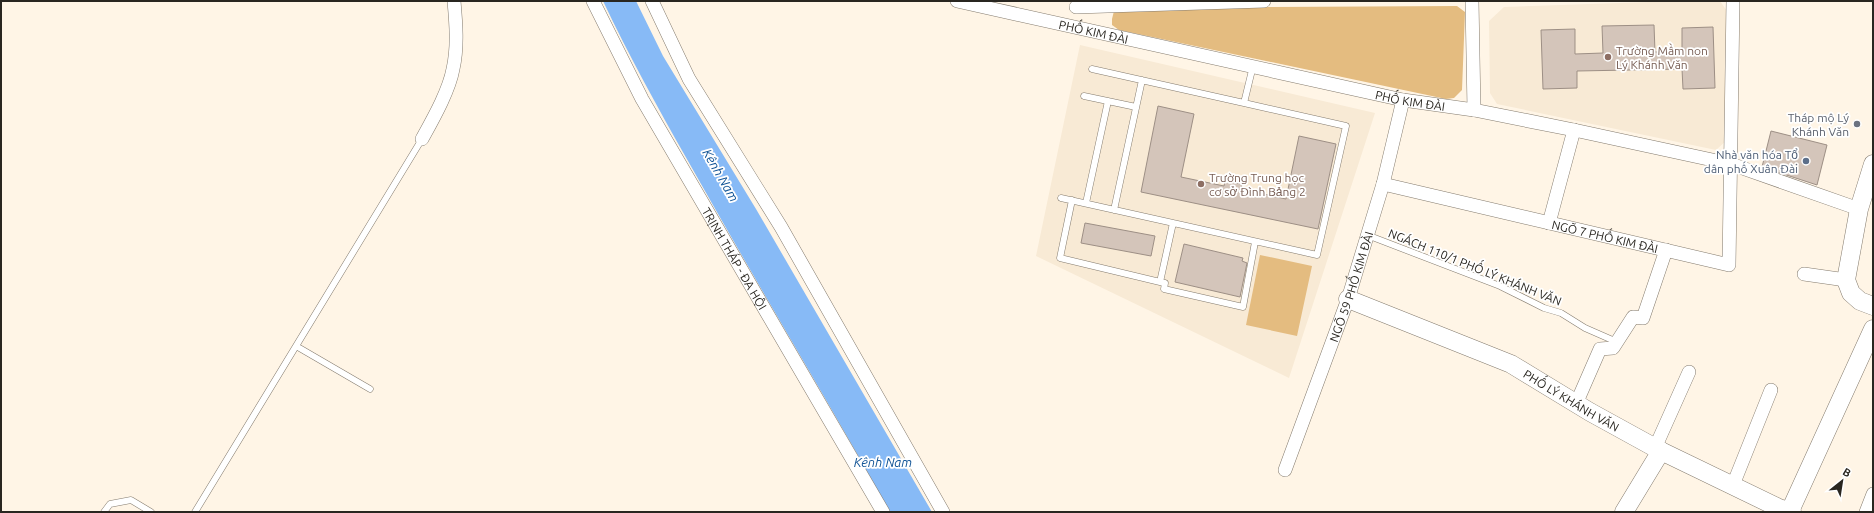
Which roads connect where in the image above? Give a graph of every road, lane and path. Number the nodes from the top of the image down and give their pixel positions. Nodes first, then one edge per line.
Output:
1 (454, 1) edge
2 (593, 1) edge
3 (652, 1) edge
4 (957, 1) edge
5 (1264, 1) edge
6 (1472, 1) edge
7 (1733, 1) edge
8 (1076, 4) edge
9 (1074, 26) junction
10 (1253, 66) junction
11 (1092, 69) dead end
12 (1142, 80) junction
13 (1084, 96) dead end
14 (1403, 100) junction
15 (1108, 102) junction
16 (1244, 104) junction
17 (1136, 107) junction
18 (1474, 110) junction
19 (1574, 130) junction
20 (422, 139) joint
21 (1731, 164) junction
22 (1873, 164) edge
23 (1383, 184) junction
24 (1061, 198) dead end
25 (1072, 200) junction
26 (1865, 200) edge
27 (1086, 203) junction
28 (1114, 210) junction
29 (1173, 223) junction
30 (1549, 223) junction
31 (1367, 235) junction
32 (1255, 242) junction
33 (1666, 250) junction
34 (1804, 274) dead end
35 (1846, 280) junction
36 (1160, 282) junction
37 (1348, 299) junction
38 (1873, 306) edge
39 (1873, 329) edge
40 (1617, 342) junction
41 (296, 346) junction
42 (1689, 372) dead end
43 (370, 389) dead end
44 (1771, 390) dead end
45 (1576, 404) junction
46 (1658, 449) junction
47 (1285, 470) dead end
48 (1733, 485) junction
49 (1873, 494) edge
50 (881, 511) edge
51 (1785, 511) edge
52 (104, 512) edge
53 (151, 512) edge
54 (195, 512) edge
55 (943, 512) edge
56 (1624, 512) edge
57 (1866, 512) edge

1 - 20 street
2 - 50 street, TRỊNH THÁP - ĐA HỘI
3 - 55 street
4 - 9 street, PHỐ KIM ĐÀI
5 - 8 street
6 - 18 street
7 - 21 street
8 - 9 street
9 - 10 street, PHỐ KIM ĐÀI
10 - 14 street, PHỐ KIM ĐÀI
10 - 16 lane
11 - 12 lane
12 - 16 lane
12 - 17 lane
13 - 15 lane
14 - 18 street, PHỐ KIM ĐÀI
14 - 23 street, NGÕ 59 PHỐ KIM ĐÀI
15 - 17 lane
15 - 27 lane
16 - 32 lane
17 - 28 lane
18 - 19 street, PHỐ KIM ĐÀI
19 - 21 street, PHỐ KIM ĐÀI
19 - 30 street
20 - 41 lane
21 - 26 street, PHỐ KIM ĐÀI
21 - 33 street, NGÕ 7 PHỐ KIM ĐÀI
22 - 26 main road
23 - 30 street, NGÕ 7 PHỐ KIM ĐÀI
23 - 31 street, NGÕ 59 PHỐ KIM ĐÀI
24 - 25 lane
25 - 27 lane
25 - 36 lane
26 - 35 main road
27 - 28 lane
28 - 29 lane
29 - 32 lane
29 - 36 lane
30 - 33 street, NGÕ 7 PHỐ KIM ĐÀI
31 - 37 street, NGÕ 59 PHỐ KIM ĐÀI
31 - 40 lane, NGÁCH 110/1 PHỐ LÝ KHÁNH VĂN
32 - 36 lane
33 - 40 street
34 - 35 street
35 - 38 main road
37 - 45 main road, PHỐ LÝ KHÁNH VĂN
37 - 47 street, NGÕ 59 PHỐ KIM ĐÀI
39 - 51 main road, PHỐ LÝ KHÁNH VĂN
40 - 45 street
41 - 43 lane
41 - 54 lane
42 - 46 street
44 - 48 street
45 - 46 main road, PHỐ LÝ KHÁNH VĂN
46 - 48 main road, PHỐ LÝ KHÁNH VĂN
46 - 56 main road
48 - 51 main road, PHỐ LÝ KHÁNH VĂN
49 - 57 street
52 - 53 lane

